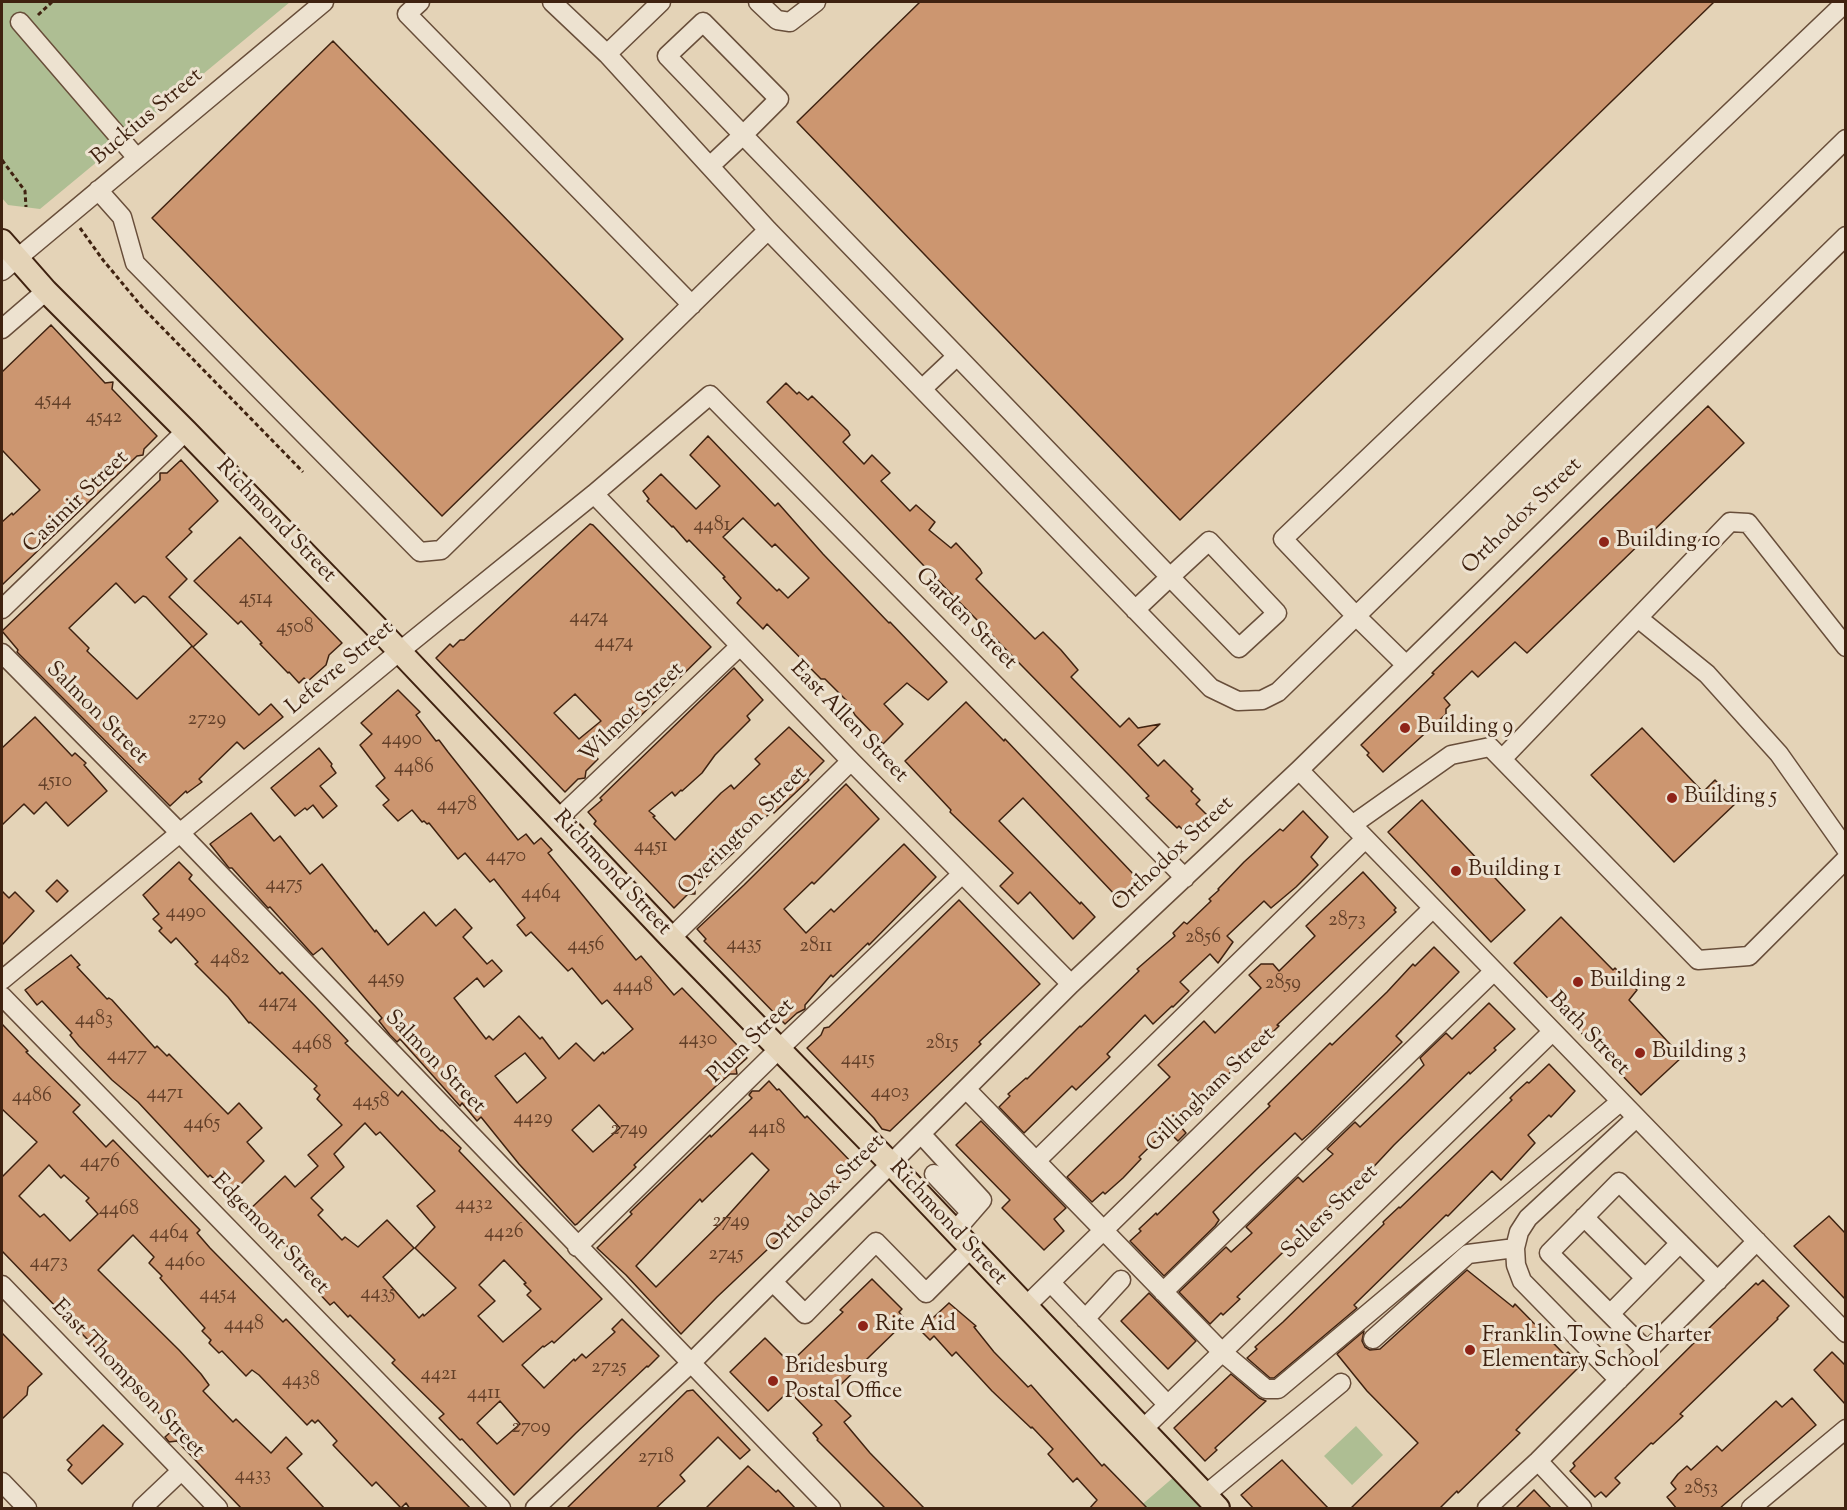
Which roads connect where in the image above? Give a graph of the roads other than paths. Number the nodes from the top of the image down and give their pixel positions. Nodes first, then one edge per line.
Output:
1 (324, 2) edge
2 (420, 2) edge
3 (552, 2) edge
4 (661, 2) edge
5 (758, 2) edge
6 (816, 2) edge
7 (1845, 2) edge
8 (20, 22) dead end
9 (607, 54) junction
10 (743, 135) junction
11 (1845, 139) edge
12 (137, 158) junction
13 (710, 166) junction
14 (98, 190) junction
15 (768, 230) junction
16 (2, 241) edge
17 (1843, 243) edge
18 (9, 265) edge
19 (46, 291) junction
20 (692, 305) junction
21 (2, 329) edge
22 (957, 356) junction
23 (922, 389) junction
24 (710, 395) joint
25 (186, 431) junction
26 (594, 494) junction
27 (1170, 578) junction
28 (2, 609) edge
29 (1135, 610) junction
30 (1356, 616) junction
31 (1638, 618) junction
32 (740, 646) junction
33 (1845, 647) edge
34 (400, 651) junction
35 (2, 652) edge
36 (1406, 665) junction
37 (1502, 759) junction
38 (851, 761) junction
39 (1299, 770) junction
40 (559, 818) junction
41 (1352, 825) junction
42 (181, 834) junction
43 (1365, 839) junction
44 (1845, 849) edge
45 (1845, 859) edge
46 (962, 874) junction
47 (1185, 878) junction
48 (1432, 909) junction
49 (671, 938) junction
50 (1493, 972) junction
51 (2, 980) edge
52 (1071, 984) junction
53 (2, 996) edge
54 (1552, 1032) junction
55 (778, 1050) junction
56 (966, 1089) junction
57 (1620, 1102) junction
58 (1636, 1118) junction
59 (921, 1134) junction
60 (1036, 1161) junction
61 (891, 1164) junction
62 (940, 1168) junction
63 (917, 1192) junction
64 (1584, 1217) junction
65 (954, 1231) junction
66 (1104, 1231) junction
67 (1757, 1241) junction
68 (1680, 1243) junction
69 (578, 1247) junction
70 (1515, 1248) junction
71 (970, 1249) junction
72 (1645, 1278) junction
73 (1121, 1280) dead end
74 (1718, 1281) junction
75 (773, 1282) junction
76 (1051, 1283) junction
77 (2, 1285) edge
78 (1163, 1292) junction
79 (1025, 1308) junction
80 (1610, 1314) junction
81 (1085, 1319) junction
82 (1845, 1332) edge
83 (1373, 1339) dead end
84 (1647, 1351) junction
85 (1222, 1352) junction
86 (691, 1363) junction
87 (1619, 1380) junction
88 (1341, 1383) dead end
89 (1168, 1405) junction
90 (1143, 1429) junction
91 (1845, 1429) edge
92 (1538, 1461) junction
93 (181, 1471) junction
94 (2, 1482) edge
95 (1211, 1502) edge
96 (27, 1509) edge
97 (142, 1509) edge
98 (218, 1509) edge
99 (501, 1509) edge
100 (535, 1509) edge
101 (831, 1509) edge
102 (1487, 1509) edge
103 (1582, 1509) edge
104 (1751, 1509) edge

1 - 12 street, Buckius Street
2 - 20 street
3 - 9 street
4 - 9 street
5 - 6 street
7 - 30 street
8 - 12 street
9 - 13 street
10 - 10 street
10 - 13 street
10 - 22 street
11 - 30 street
12 - 14 street, Buckius Street
13 - 15 street
14 - 18 street, Buckius Street
14 - 20 street
15 - 20 street
15 - 23 street
16 - 18 main road, Richmond Street
17 - 36 street, Orthodox Street
18 - 19 main road, Richmond Street
19 - 21 street
19 - 25 main road, Richmond Street
22 - 23 street
22 - 27 street
23 - 29 street
24 - 26 street, Lefevre Street
24 - 47 street, Garden Street
25 - 28 street, Casimir Street
25 - 34 main road, Richmond Street
26 - 32 street, East Allen Street
26 - 34 street, Lefevre Street
27 - 27 street
27 - 29 street
29 - 30 street
30 - 36 street
31 - 33 street
31 - 37 street
31 - 44 street
32 - 38 street, East Allen Street
32 - 40 street, Wilmot Street
34 - 40 main road, Richmond Street
34 - 42 street, Lefevre Street
35 - 42 street, Salmon Street
36 - 39 street, Orthodox Street
37 - 41 street
37 - 45 street
38 - 46 street, East Allen Street
38 - 49 street, Overington Street
39 - 41 street, Bath Street
39 - 47 street, Orthodox Street
40 - 49 main road, Richmond Street
41 - 43 street, Bath Street
42 - 51 street, Lefevre Street
42 - 69 street, Salmon Street
43 - 48 street, Bath Street
43 - 60 street
46 - 52 street, East Allen Street
46 - 55 street, Plum Street
47 - 52 street, Orthodox Street
48 - 50 street, Bath Street
48 - 66 street, Gillingham Street
49 - 55 main road, Richmond Street
50 - 54 street, Bath Street
50 - 78 street
52 - 56 street, Orthodox Street
53 - 99 street, Edgemont Street
54 - 57 street, Bath Street
54 - 85 street, Sellers Street
55 - 61 main road, Richmond Street
55 - 69 street, Plum Street
56 - 59 street, Orthodox Street
56 - 60 street
57 - 58 street, Bath Street
57 - 85 street
58 - 67 street, Bath Street
58 - 70 street
59 - 61 street, Orthodox Street
59 - 62 street
60 - 66 street
61 - 63 main road, Richmond Street
61 - 75 street, Orthodox Street
62 - 63 street
62 - 65 street
63 - 65 main road, Richmond Street
64 - 68 street
64 - 72 street
64 - 80 street
65 - 71 main road, Richmond Street
66 - 76 street, Gillingham Street
66 - 78 street
67 - 74 street
67 - 82 street, Bath Street
68 - 72 street
68 - 74 street
69 - 86 street, Salmon Street
70 - 83 street
70 - 87 street
71 - 75 street
71 - 79 main road, Richmond Street
72 - 80 street
73 - 81 street
74 - 84 street
75 - 86 street, Orthodox Street
76 - 79 street, Gillingham Street
76 - 81 street
77 - 93 street, East Thompson Street
78 - 85 street
79 - 90 main road, Richmond Street
80 - 84 street
81 - 89 street
84 - 87 street
85 - 89 street, Sellers Street
86 - 100 street, Orthodox Street
86 - 101 street, Salmon Street
87 - 92 street
88 - 95 street
89 - 90 street, Sellers Street
90 - 95 main road, Richmond Street
91 - 104 street
92 - 102 street
92 - 103 street
93 - 97 street
93 - 98 street, East Thompson Street
94 - 96 street

